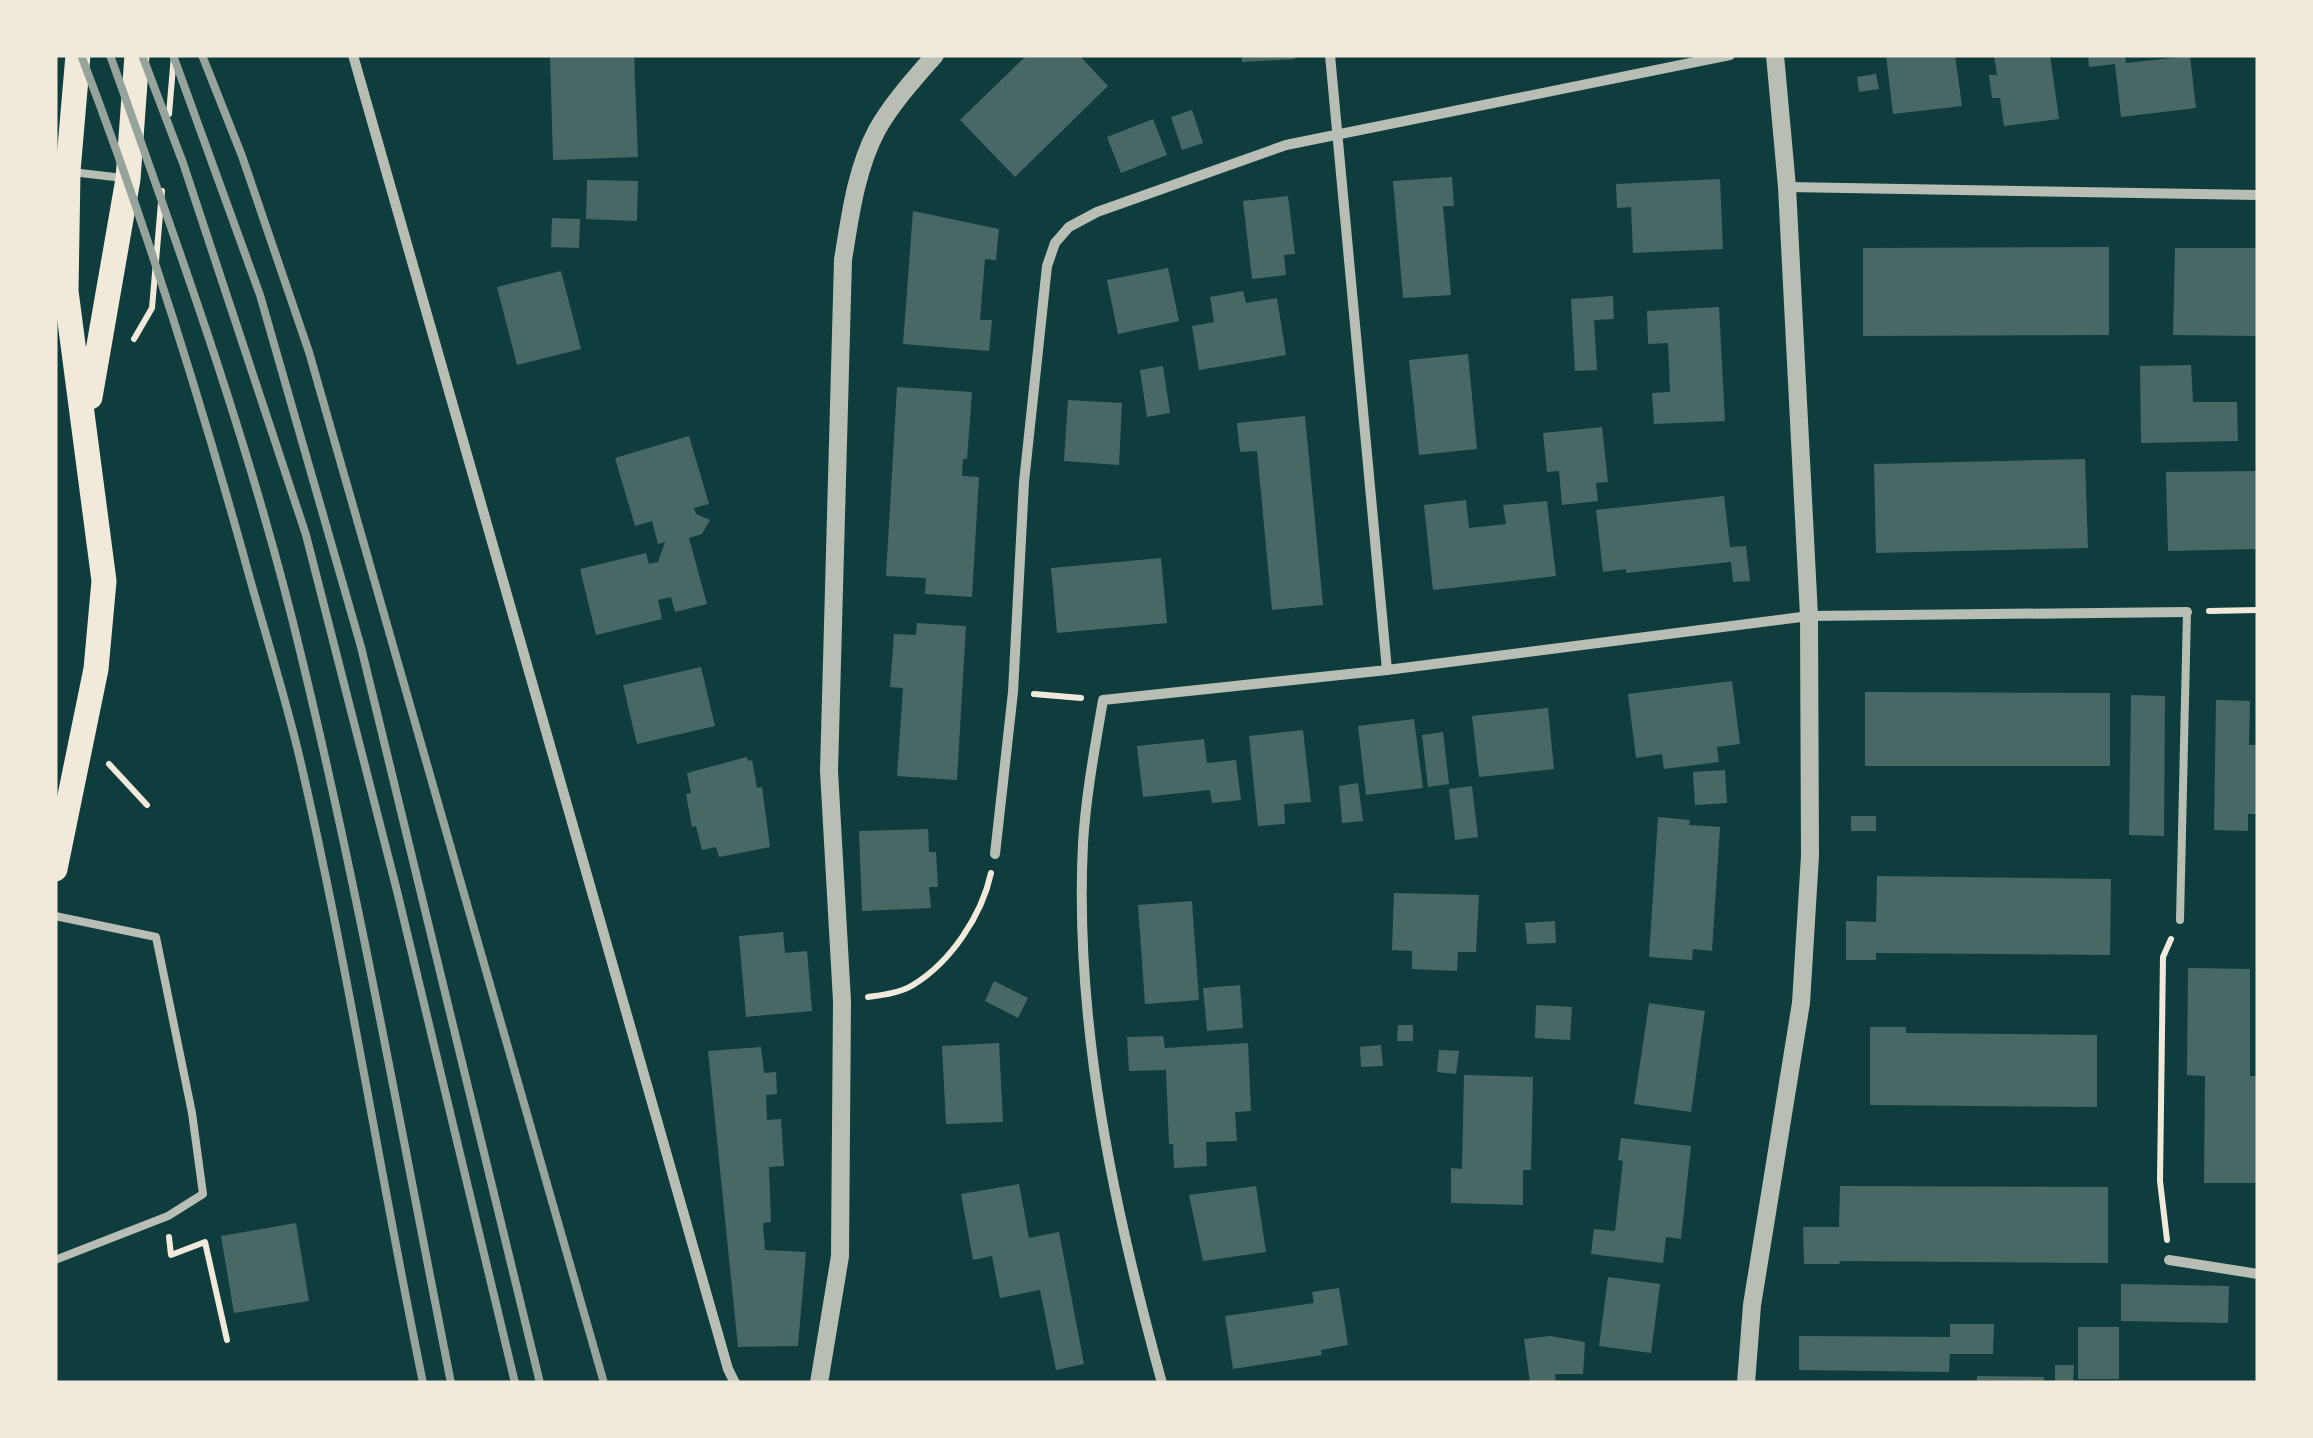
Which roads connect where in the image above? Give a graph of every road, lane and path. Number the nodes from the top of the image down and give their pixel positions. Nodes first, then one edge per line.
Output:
1 (78, 55) edge
2 (137, 55) edge
3 (352, 55) edge
4 (935, 55) edge
5 (1330, 55) edge
6 (1730, 55) edge
7 (1775, 55) edge
8 (1335, 133) junction
9 (61, 166) edge
10 (128, 179) junction
11 (1787, 186) junction
12 (2258, 195) edge
13 (86, 422) junction
14 (2258, 610) edge
15 (2187, 612) junction
16 (1809, 616) junction
17 (1387, 670) junction
18 (1012, 692) junction
19 (1103, 700) junction
20 (84, 738) junction
21 (147, 805) dead end
22 (995, 854) joint
23 (55, 869) edge
24 (55, 916) edge
25 (2180, 920) joint
26 (842, 1001) junction
27 (170, 1256) dead end
28 (55, 1260) edge
29 (2169, 1260) joint
30 (2258, 1274) edge
31 (227, 1340) dead end
32 (735, 1383) edge
33 (819, 1383) edge
34 (1162, 1383) edge
35 (1746, 1383) edge

1 - 9 main road
2 - 10 main road
3 - 32 street
4 - 26 street
5 - 8 street
6 - 8 street
7 - 11 street
8 - 17 street
8 - 18 street
9 - 10 lane
9 - 13 main road
10 - 13 main road
11 - 12 street
11 - 16 street
13 - 20 main road
14 - 15 path
15 - 16 street
15 - 25 lane
16 - 17 street
16 - 35 street
17 - 19 street
18 - 19 path
18 - 22 street
19 - 34 street
20 - 21 path
20 - 23 main road
22 - 26 path
24 - 28 lane
25 - 29 path
26 - 33 street
27 - 31 path
29 - 30 street

